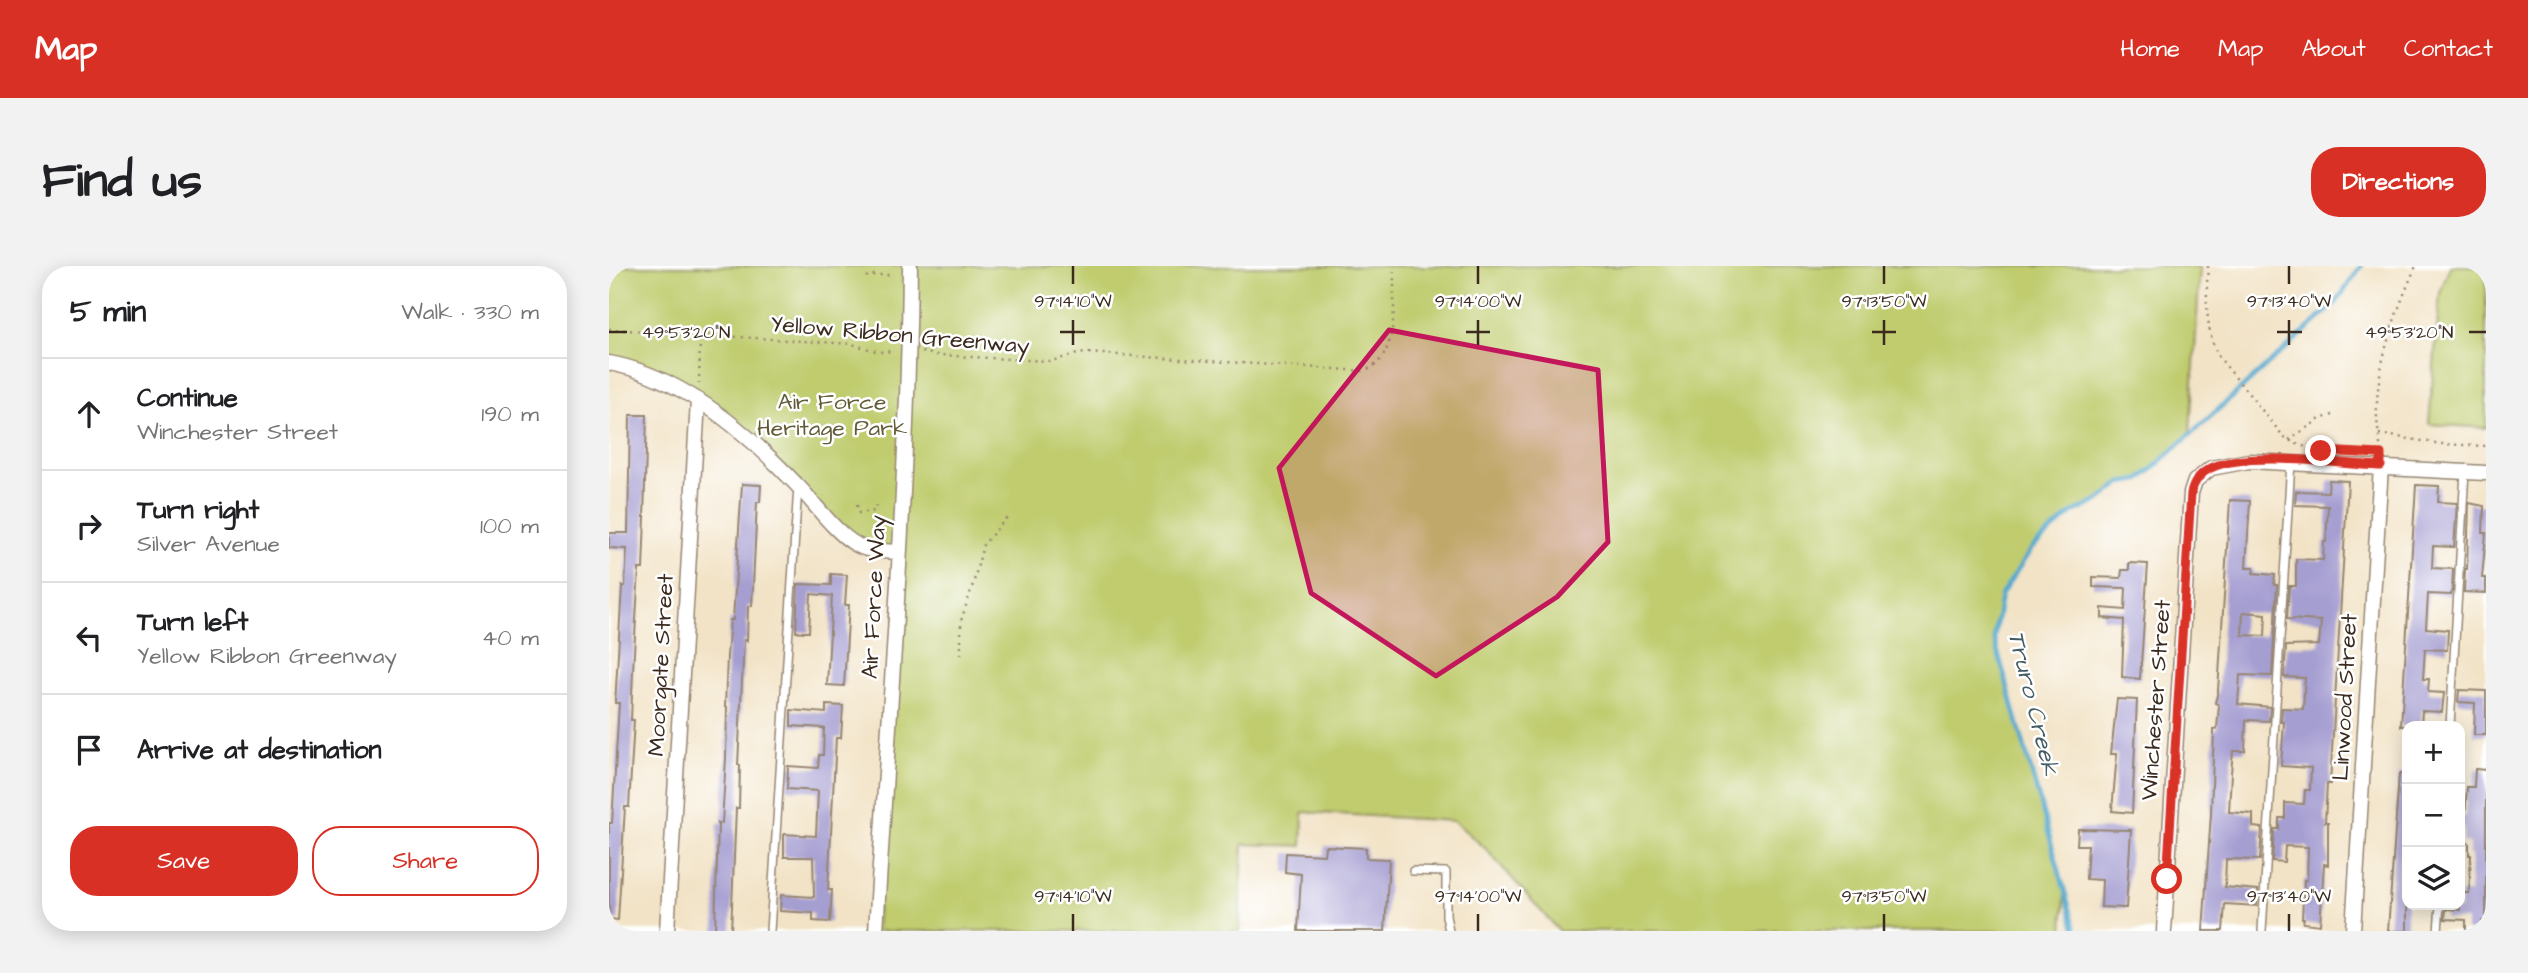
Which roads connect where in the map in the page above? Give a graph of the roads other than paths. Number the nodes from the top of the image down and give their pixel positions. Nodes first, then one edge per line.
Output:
1 (910, 266) edge
2 (609, 363) edge
3 (698, 401) junction
4 (2291, 461) junction
5 (2381, 466) junction
6 (2465, 471) junction
7 (2486, 472) edge
8 (798, 485) junction
9 (899, 552) junction
10 (2450, 721) edge
11 (1413, 871) dead end
12 (2440, 910) edge
13 (667, 931) edge
14 (770, 931) edge
15 (876, 931) edge
16 (1449, 931) edge
17 (2164, 931) edge
18 (2262, 931) edge
19 (2353, 931) edge
20 (2438, 931) edge

1 - 9 street, Air Force Way
2 - 3 street
3 - 8 street
3 - 13 street, Moorgate Street
4 - 5 street
4 - 17 street, Winchester Street
4 - 18 lane
5 - 6 street
5 - 19 street, Linwood Street
6 - 7 street
6 - 10 lane
8 - 9 street
8 - 14 lane
9 - 15 street, Air Force Way
11 - 16 lane
12 - 20 lane

